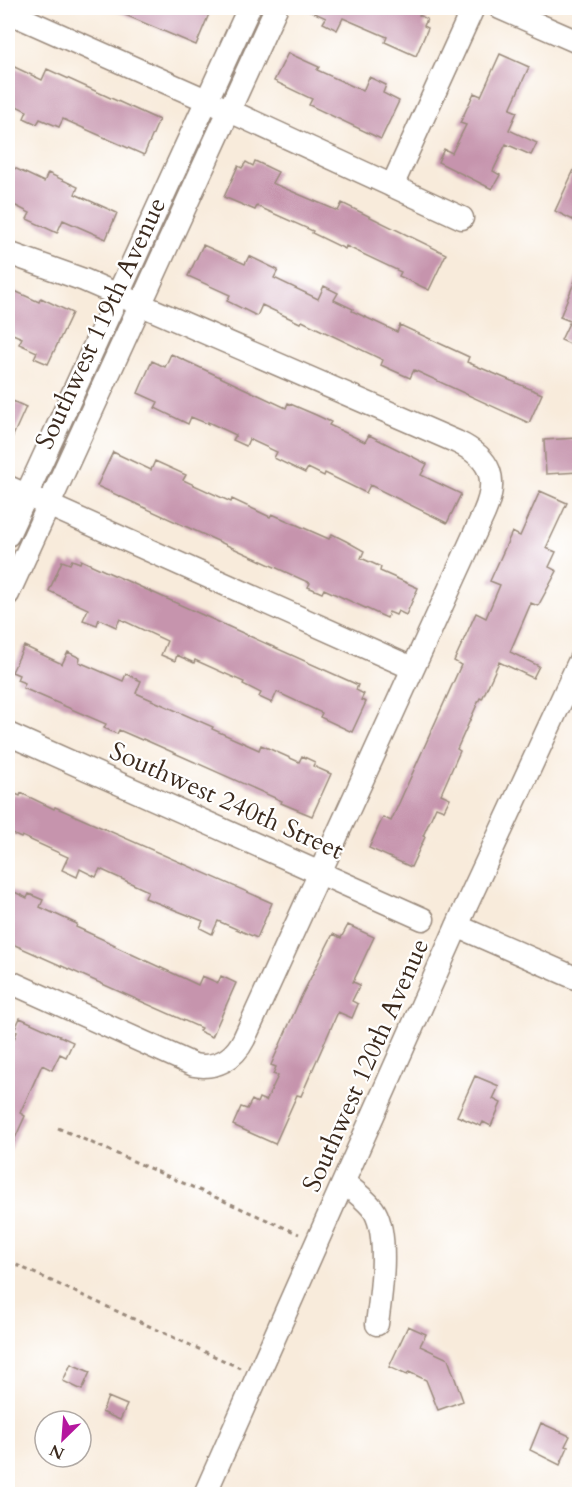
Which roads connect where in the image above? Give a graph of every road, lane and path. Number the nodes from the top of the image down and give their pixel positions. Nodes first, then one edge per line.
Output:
1 (249, 8) edge
2 (276, 8) edge
3 (473, 8) edge
4 (500, 8) edge
5 (18, 16) dead end
6 (579, 44) edge
7 (206, 100) junction
8 (229, 111) junction
9 (392, 186) junction
10 (462, 218) dead end
11 (8, 253) edge
12 (118, 295) junction
13 (140, 304) junction
14 (17, 491) edge
15 (48, 505) junction
16 (8, 536) edge
17 (8, 594) edge
18 (579, 660) edge
19 (412, 668) junction
20 (8, 734) edge
21 (320, 871) junction
22 (423, 918) dead end
23 (457, 926) junction
24 (8, 981) edge
25 (579, 981) edge
26 (58, 1128) dead end
27 (344, 1182) junction
28 (317, 1242) junction
29 (8, 1261) edge
30 (377, 1324) dead end
31 (258, 1376) junction
32 (205, 1494) edge

1 - 7 street
2 - 8 street, Southwest 119th Avenue
3 - 9 street
4 - 6 street
5 - 7 street
7 - 8 street
7 - 12 street
8 - 9 street
8 - 13 street, Southwest 119th Avenue
9 - 10 street
11 - 12 street
12 - 13 street
12 - 14 street
13 - 15 street, Southwest 119th Avenue
13 - 19 street
14 - 15 street
14 - 16 street
15 - 17 street, Southwest 119th Avenue
15 - 19 street
18 - 23 street, Southwest 120th Avenue
19 - 21 street
20 - 21 street, Southwest 240th Street
21 - 22 street, Southwest 240th Street
21 - 24 street
23 - 25 street
23 - 27 street, Southwest 120th Avenue
26 - 28 path
27 - 28 street, Southwest 120th Avenue
27 - 30 street
28 - 31 street, Southwest 120th Avenue
29 - 31 path
31 - 32 street, Southwest 120th Avenue

